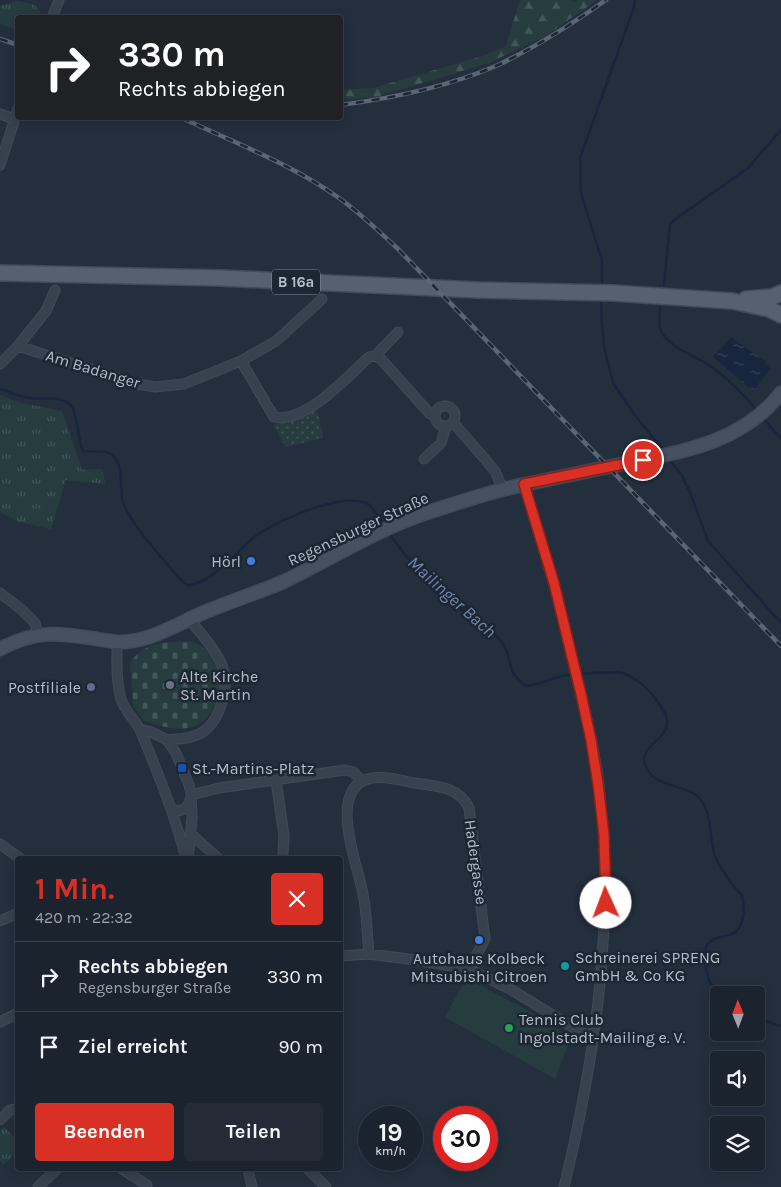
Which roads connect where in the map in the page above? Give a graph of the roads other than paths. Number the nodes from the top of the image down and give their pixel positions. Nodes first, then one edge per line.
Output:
1 (58, 3) edge
2 (53, 15) edge
3 (0, 114) edge
4 (14, 119) joint
5 (0, 165) edge
6 (0, 273) edge
7 (55, 290) dead end
8 (781, 293) edge
9 (322, 299) dead end
10 (732, 301) junction
11 (781, 315) edge
12 (398, 332) dead end
13 (18, 346) junction
14 (375, 356) junction
15 (241, 361) junction
16 (0, 364) edge
17 (781, 393) edge
18 (435, 416) junction
19 (450, 424) junction
20 (424, 459) dead end
21 (524, 484) junction
22 (503, 490) junction
23 (0, 593) edge
24 (190, 619) junction
25 (38, 634) junction
26 (117, 642) junction
27 (0, 649) edge
28 (140, 729) junction
29 (167, 740) junction
30 (276, 780) junction
31 (362, 781) junction
32 (191, 795) junction
33 (170, 808) junction
34 (190, 833) junction
35 (0, 844) edge
36 (283, 854) dead end
37 (17, 856) edge
38 (186, 856) edge
39 (187, 856) edge
40 (216, 856) edge
41 (15, 914) edge
42 (0, 921) edge
43 (369, 954) junction
44 (343, 956) edge
45 (469, 970) junction
46 (15, 1014) edge
47 (0, 1022) edge
48 (594, 1036) junction
49 (15, 1109) edge
50 (0, 1120) edge
51 (56, 1171) edge
52 (125, 1171) edge
53 (248, 1171) edge
54 (310, 1171) edge
55 (38, 1187) edge
56 (146, 1187) edge
57 (252, 1187) edge
58 (326, 1187) edge
59 (564, 1187) edge

1 - 2 street
3 - 4 street
4 - 5 street
6 - 10 main road, B 16a
7 - 13 street, Am Badanger
8 - 10 main road, B 16a
9 - 15 street, Am Badanger
10 - 11 main road, B 16a
12 - 14 street
13 - 15 street, Am Badanger
13 - 16 street, Am Badanger
14 - 15 street
14 - 18 street
17 - 21 street, Regensburger Straße
18 - 19 street
18 - 19 street
19 - 20 street
19 - 22 street
21 - 22 street, Regensburger Straße
21 - 48 street
22 - 24 street, Regensburger Straße
23 - 25 street
24 - 26 street, Regensburger Straße
24 - 29 street
25 - 26 street, Regensburger Straße
25 - 27 street, Regensburger Straße
26 - 28 street
28 - 29 street
28 - 33 street
29 - 32 street
30 - 31 street
30 - 32 street
30 - 36 street
31 - 43 street
31 - 45 street, Hadergasse
32 - 33 street
32 - 34 street
33 - 38 street
34 - 39 street
34 - 40 street
35 - 37 street
41 - 42 street
43 - 44 street
43 - 45 street
45 - 48 street
46 - 47 street
48 - 59 street
49 - 50 street
51 - 55 street
52 - 56 street
53 - 57 street
54 - 58 street

